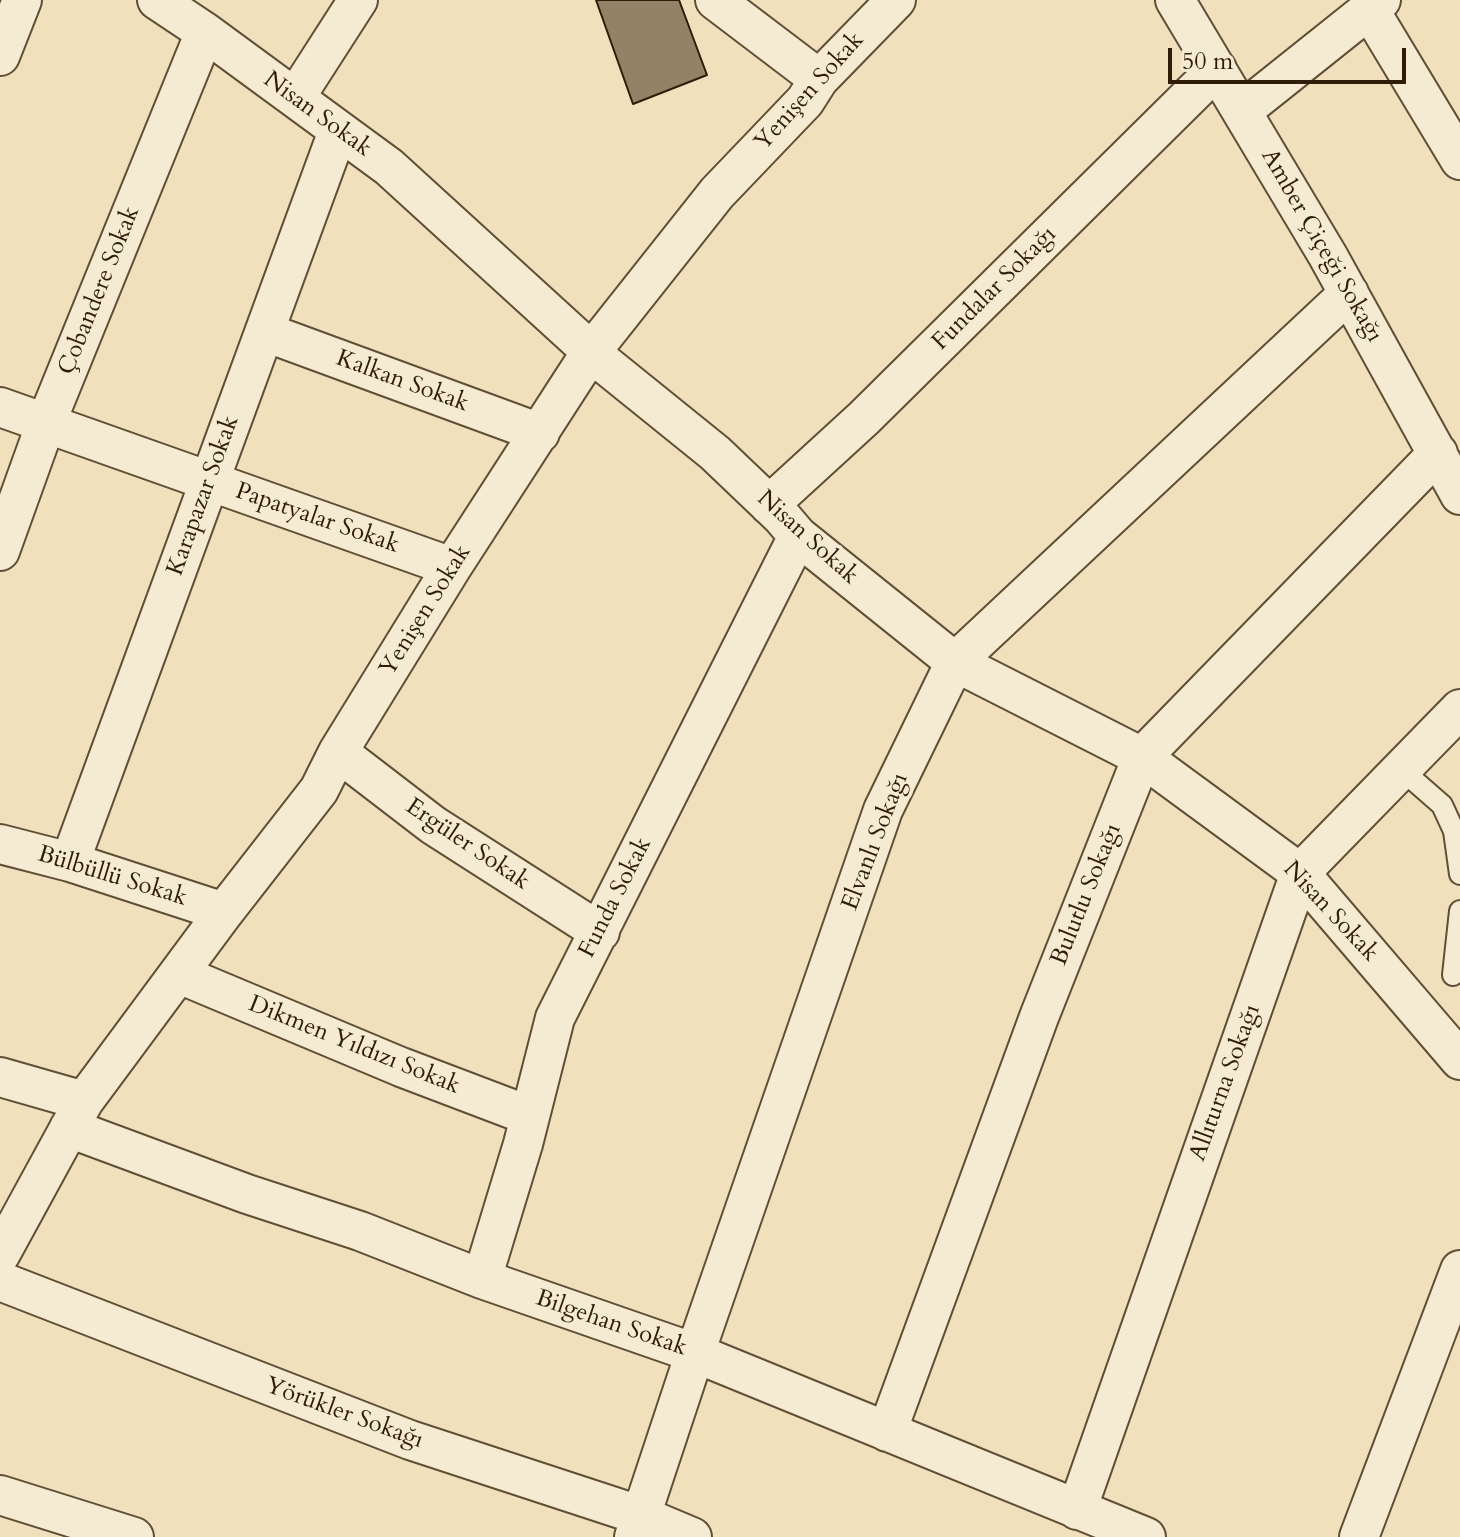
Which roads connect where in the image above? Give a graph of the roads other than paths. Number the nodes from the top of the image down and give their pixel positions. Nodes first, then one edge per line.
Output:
1 (22, 0) edge
2 (157, 0) edge
3 (358, 0) edge
4 (715, 0) edge
5 (896, 0) edge
6 (1175, 0) edge
7 (1375, 5) edge
8 (205, 32) junction
9 (1, 52) edge
10 (1217, 69) junction
11 (819, 79) junction
12 (295, 98) junction
13 (1242, 111) junction
14 (338, 131) junction
15 (1460, 160) edge
16 (1349, 293) junction
17 (265, 332) junction
18 (591, 352) junction
19 (0, 407) edge
20 (46, 423) junction
21 (540, 433) junction
22 (1438, 453) junction
23 (210, 482) junction
24 (1460, 495) edge
25 (769, 505) junction
26 (798, 536) junction
27 (0, 551) edge
28 (452, 567) junction
29 (955, 662) junction
30 (1460, 709) edge
31 (338, 752) junction
32 (1142, 757) junction
33 (1402, 770) junction
34 (0, 844) edge
35 (70, 862) junction
36 (1300, 873) junction
37 (1460, 874) edge
38 (1460, 911) edge
39 (224, 912) junction
40 (600, 932) junction
41 (179, 974) junction
42 (1453, 975) dead end
43 (1460, 1060) edge
44 (0, 1077) edge
45 (76, 1114) junction
46 (530, 1116) junction
47 (0, 1255) edge
48 (1460, 1270) edge
49 (482, 1279) junction
50 (0, 1281) edge
51 (695, 1353) junction
52 (887, 1432) junction
53 (0, 1495) edge
54 (1077, 1510) junction
55 (638, 1526) edge
56 (134, 1537) edge
57 (692, 1537) edge
58 (1146, 1537) edge
59 (1359, 1537) edge

1 - 9 street
2 - 8 street, Nisan Sokak
3 - 12 street
4 - 11 street
5 - 11 street, Yenişen Sokak
6 - 10 street, Amber Çiçeği Sokağı
7 - 13 street
7 - 15 street
8 - 12 street, Nisan Sokak
8 - 20 street, Çobandere Sokak
10 - 13 street, Amber Çiçeği Sokağı
10 - 25 street, Fundalar Sokağı
11 - 18 street, Yenişen Sokak
12 - 14 street, Nisan Sokak
13 - 16 street, Amber Çiçeği Sokağı
14 - 17 street, Karapazar Sokak
14 - 18 street, Nisan Sokak
16 - 22 street, Amber Çiçeği Sokağı
16 - 29 street, Elvanlı Sokağı
17 - 21 street, Kalkan Sokak
17 - 23 street, Karapazar Sokak
18 - 21 street, Yenişen Sokak
18 - 25 street, Nisan Sokak
19 - 20 street, Papatyalar Sokak
20 - 23 street, Papatyalar Sokak
20 - 27 street, Çobandere Sokak
21 - 28 street, Yenişen Sokak
22 - 24 street, Amber Çiçeği Sokağı
22 - 32 street, Bulutlu Sokağı
23 - 28 street, Papatyalar Sokak
23 - 35 street, Karapazar Sokak
25 - 26 street, Nisan Sokak
26 - 29 street, Nisan Sokak
26 - 40 street, Funda Sokak
28 - 31 street, Yenişen Sokak
29 - 32 street, Nisan Sokak
29 - 51 street, Elvanlı Sokağı
30 - 33 street, Allıturna Sokağı
31 - 39 street, Yenişen Sokak
31 - 40 street, Ergüler Sokak
32 - 36 street, Nisan Sokak
32 - 52 street, Bulutlu Sokağı
33 - 36 street, Allıturna Sokağı
33 - 37 lane
34 - 35 street, Bülbüllü Sokak
35 - 39 street, Bülbüllü Sokak
36 - 43 street, Nisan Sokak
36 - 54 street, Allıturna Sokağı
38 - 42 lane
39 - 41 street, Yenişen Sokak
40 - 46 street, Funda Sokak
41 - 45 street, Yenişen Sokak
41 - 46 street, Dikmen Yıldızı Sokak
44 - 45 street, Bilgehan Sokak
45 - 47 street, Yenişen Sokak
45 - 49 street, Bilgehan Sokak
46 - 49 street, Funda Sokak
48 - 59 street
49 - 51 street, Bilgehan Sokak
50 - 55 street, Yörükler Sokağı
51 - 52 street, Bilgehan Sokak
51 - 55 street, Elvanlı Sokağı
52 - 54 street, Bilgehan Sokak
53 - 56 street
54 - 58 street, Bilgehan Sokak
55 - 57 street, Yörükler Sokağı

